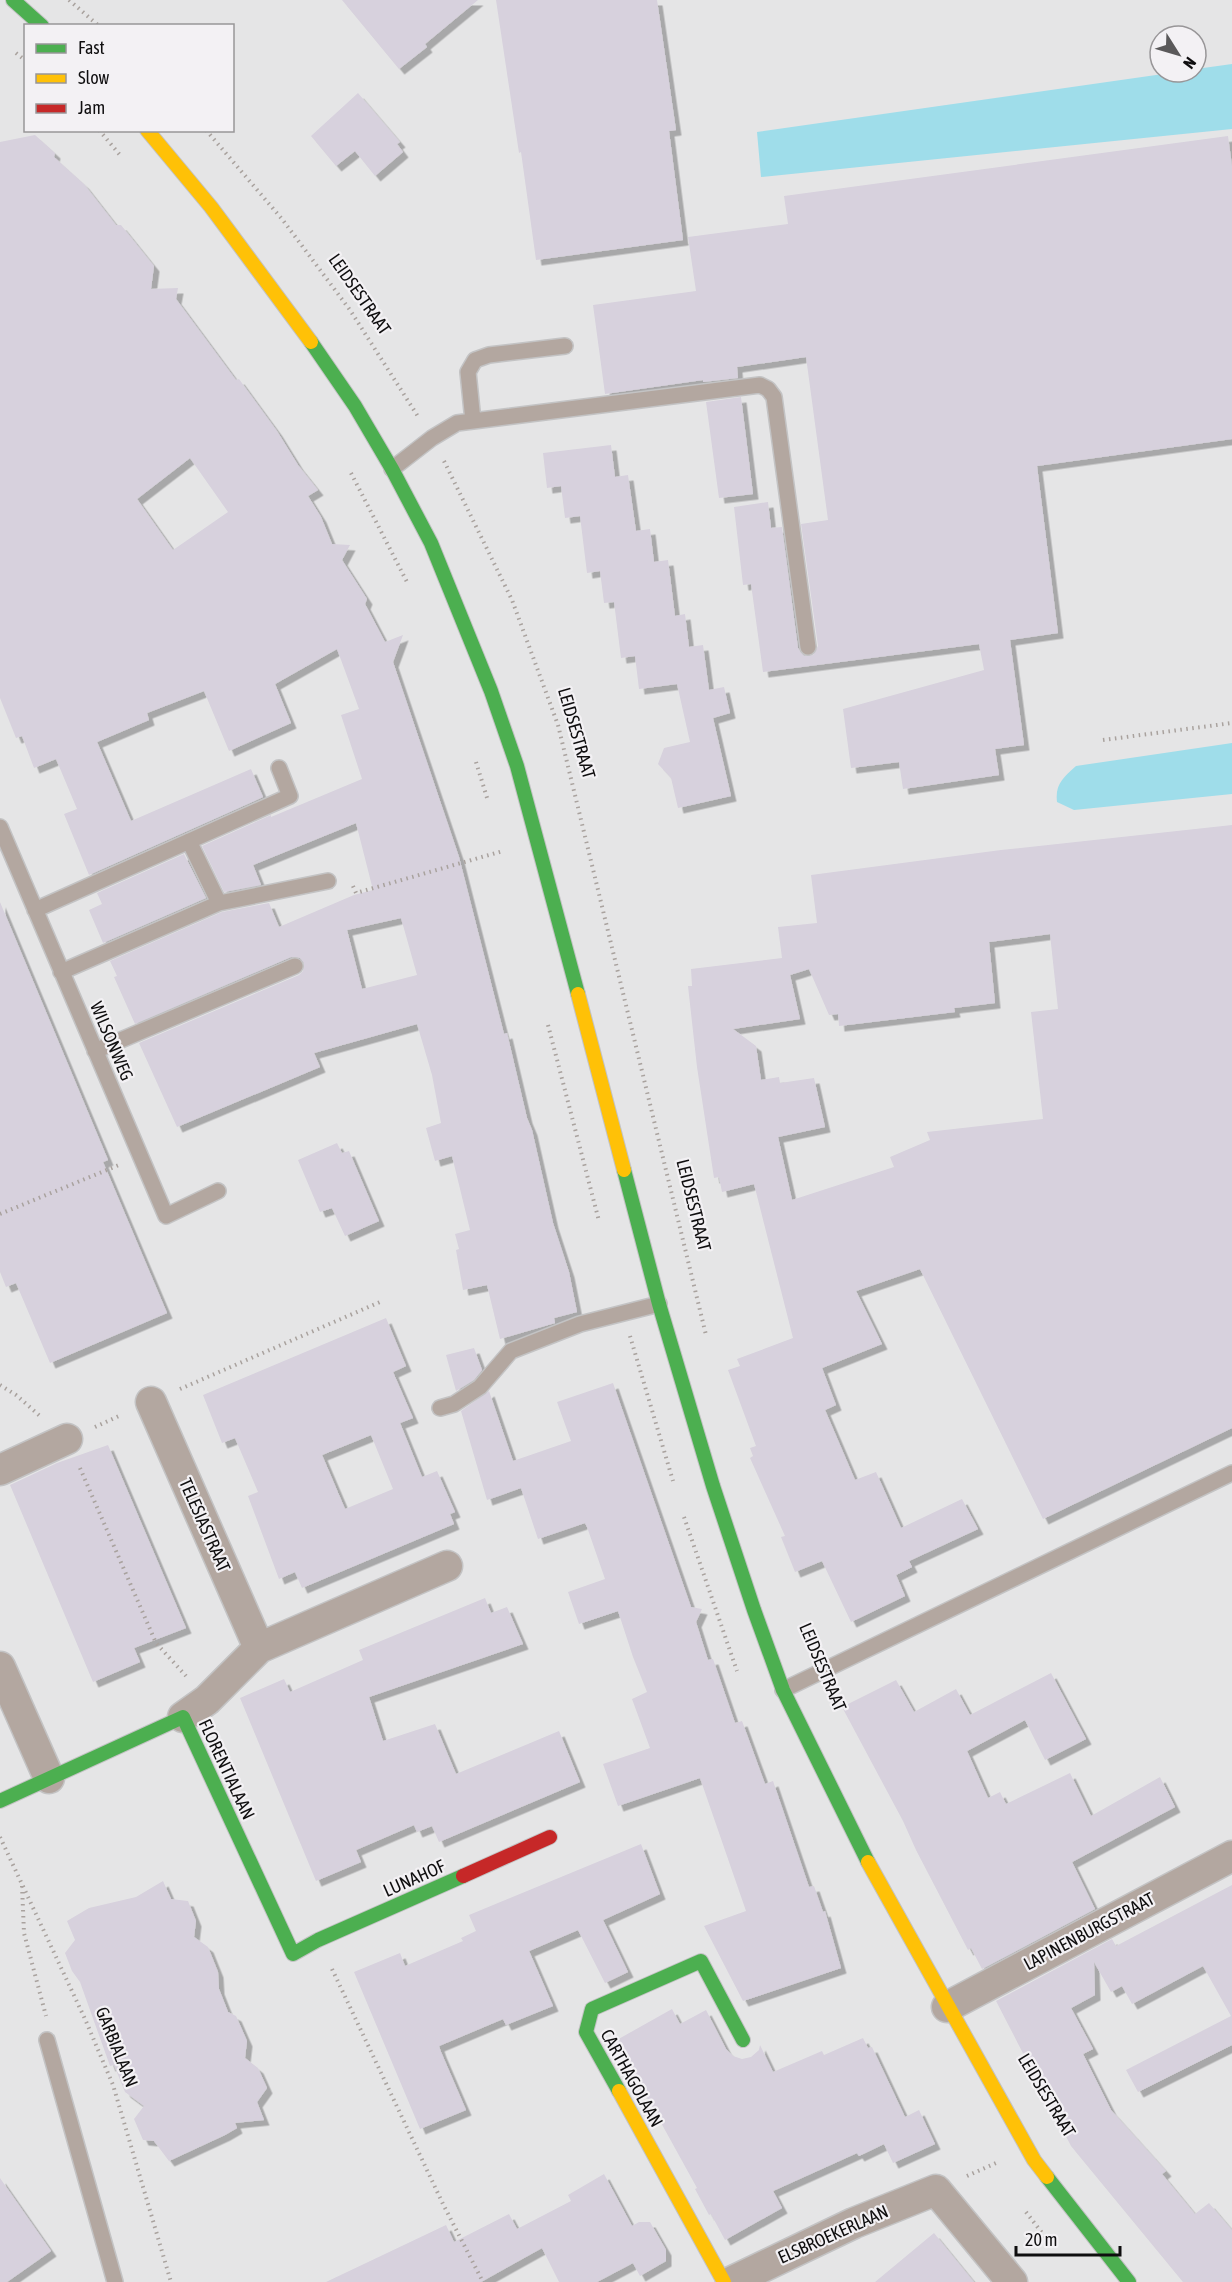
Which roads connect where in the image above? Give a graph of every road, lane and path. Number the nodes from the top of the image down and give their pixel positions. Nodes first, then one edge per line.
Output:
1 (12, 0) edge
2 (69, 0) edge
3 (40, 24) edge
4 (97, 24) edge
5 (101, 132) edge
6 (149, 132) edge
7 (208, 132) edge
8 (124, 160) dead end
9 (564, 346) dead end
10 (473, 421) junction
11 (432, 438) junction
12 (346, 464) dead end
13 (392, 469) junction
14 (410, 589) dead end
15 (807, 647) dead end
16 (1232, 723) edge
17 (1103, 740) dead end
18 (473, 752) dead end
19 (279, 768) dead end
20 (490, 807) dead end
21 (0, 827) edge
22 (500, 840) dead end
23 (189, 841) junction
24 (328, 881) joint
25 (219, 903) junction
26 (35, 910) junction
27 (295, 966) dead end
28 (61, 972) junction
29 (548, 1025) dead end
30 (95, 1051) junction
31 (566, 1094) dead end
32 (140, 1156) junction
33 (218, 1191) dead end
34 (0, 1214) edge
35 (380, 1302) dead end
36 (659, 1304) junction
37 (705, 1342) dead end
38 (151, 1402) junction
39 (440, 1408) dead end
40 (68, 1439) joint
41 (0, 1470) edge
42 (1232, 1473) edge
43 (447, 1566) dead end
44 (259, 1647) junction
45 (0, 1667) edge
46 (783, 1690) junction
47 (183, 1717) junction
48 (50, 1778) junction
49 (0, 1801) edge
50 (0, 1837) edge
51 (550, 1837) dead end
52 (1232, 1856) edge
53 (21, 1884) junction
54 (293, 1954) joint
55 (947, 2007) junction
56 (47, 2040) joint
57 (743, 2040) dead end
58 (443, 2204) dead end
59 (734, 2281) edge
60 (115, 2282) edge
61 (171, 2282) edge
62 (483, 2282) edge
63 (1012, 2282) edge
64 (1129, 2282) edge

1 - 3 main road
2 - 4 path
5 - 8 path
6 - 13 main road
7 - 11 path, LEIDSESTRAAT
9 - 10 lane
10 - 11 lane
10 - 15 lane
11 - 13 lane
11 - 37 path, LEIDSESTRAAT
12 - 14 path
13 - 36 main road
16 - 17 path
18 - 20 path
19 - 23 lane
21 - 26 lane, WILSONWEG
22 - 24 path
23 - 25 lane
23 - 26 lane
24 - 25 lane
25 - 28 lane
26 - 28 lane, WILSONWEG
27 - 30 lane
28 - 30 lane, WILSONWEG
29 - 31 path
30 - 32 lane, WILSONWEG
32 - 33 lane, WILSONWEG
32 - 34 path
35 - 38 path
36 - 39 lane
36 - 46 main road
38 - 40 path
38 - 44 street, TELESIASTRAAT
40 - 41 street
42 - 46 lane
43 - 44 street
44 - 47 street
45 - 48 street
46 - 55 main road
47 - 48 main road, FLORENTIALAAN
47 - 54 main road, FLORENTIALAAN
48 - 49 main road, FLORENTIALAAN
50 - 53 path, GARBIALAAN
51 - 54 main road, LUNAHOF
52 - 55 street, LAPINENBURGSTRAAT
53 - 56 path
53 - 61 path, GARBIALAAN
55 - 64 main road
56 - 60 lane
57 - 59 main road, CARTHAGOLAAN
58 - 62 path
59 - 63 street, ELSBROEKERLAAN

